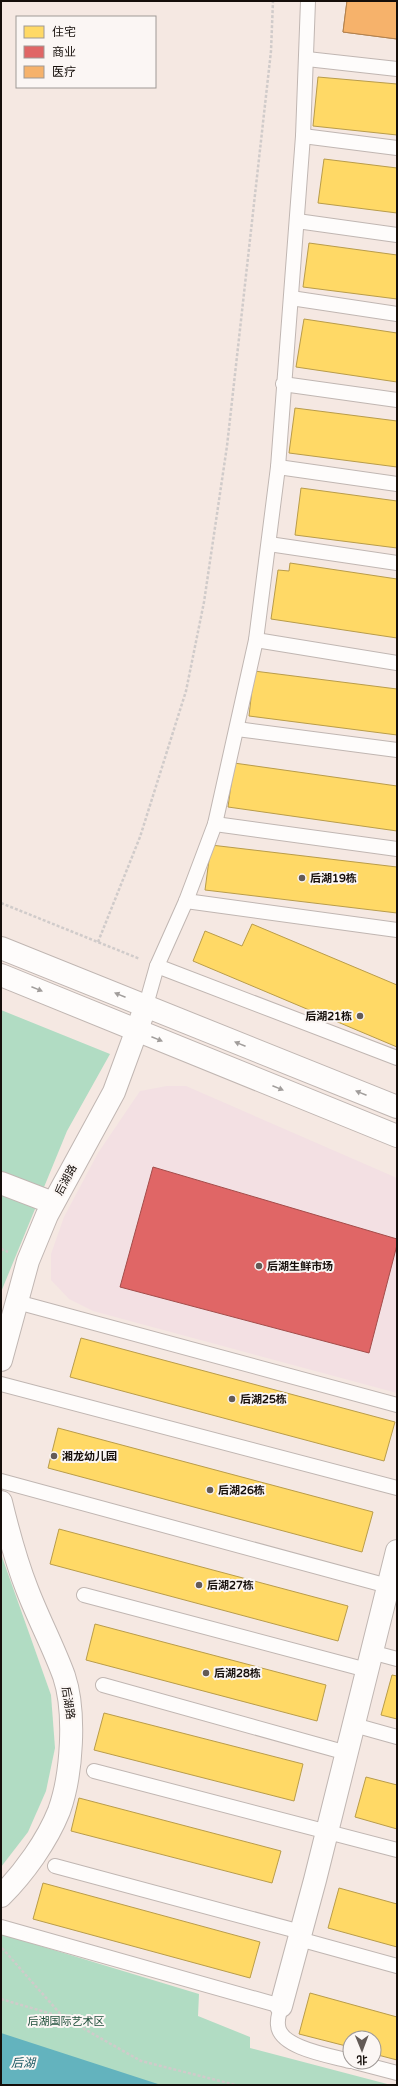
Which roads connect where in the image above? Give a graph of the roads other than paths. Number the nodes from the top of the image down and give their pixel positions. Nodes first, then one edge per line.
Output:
1 (308, 1) edge
2 (307, 59) junction
3 (397, 69) edge
4 (303, 136) junction
5 (397, 148) edge
6 (297, 221) junction
7 (397, 235) edge
8 (291, 298) junction
9 (397, 314) edge
10 (283, 384) junction
11 (397, 400) edge
12 (278, 467) junction
13 (397, 484) edge
14 (269, 544) junction
15 (397, 562) edge
16 (256, 640) junction
17 (397, 662) edge
18 (237, 729) junction
19 (397, 750) edge
20 (215, 824) junction
21 (397, 849) edge
22 (186, 901) junction
23 (397, 930) edge
24 (1, 948) edge
25 (157, 966) junction
26 (1, 975) edge
27 (146, 1005) junction
28 (137, 1030) junction
29 (397, 1058) edge
30 (397, 1107) edge
31 (397, 1136) edge
32 (1, 1183) edge
33 (53, 1203) junction
34 (18, 1302) junction
35 (1, 1360) edge
36 (1, 1384) edge
37 (397, 1405) edge
38 (1, 1481) edge
39 (397, 1488) edge
40 (1, 1502) edge
41 (397, 1551) edge
42 (388, 1586) junction
43 (84, 1595) dead end
44 (397, 1659) edge
45 (369, 1661) junction
46 (103, 1685) dead end
47 (354, 1725) junction
48 (397, 1737) edge
49 (348, 1753) junction
50 (94, 1771) dead end
51 (328, 1831) junction
52 (397, 1850) edge
53 (55, 1866) dead end
54 (1, 1896) edge
55 (1, 1926) edge
56 (300, 1935) junction
57 (397, 1966) edge
58 (281, 2006) junction
59 (342, 2059) edge
60 (382, 2070) edge
61 (397, 2074) edge

1 - 2 lane
2 - 3 lane
2 - 4 lane
4 - 5 lane
4 - 6 lane
6 - 7 lane
6 - 8 lane
8 - 9 lane
8 - 10 lane
10 - 11 lane
10 - 12 lane
12 - 13 lane
12 - 14 lane
14 - 15 lane
14 - 16 lane
16 - 17 lane
16 - 18 lane
18 - 19 lane
18 - 20 lane
20 - 21 lane
20 - 22 lane
22 - 23 lane
22 - 25 lane
27 -> 24 street
25 - 27 lane
25 - 29 lane
26 -> 28 street
27 - 28 street, 后湖路
30 -> 27 street
28 -> 31 street
28 - 33 street, 后湖路
32 - 33 street
33 - 34 street, 后湖路
34 - 35 street, 后湖路
34 - 37 lane
36 - 39 lane
38 - 42 lane
40 - 54 street, 后湖路
41 - 42 street
42 - 45 street
43 - 45 lane
44 - 45 lane
45 - 47 street
46 - 49 lane
47 - 48 lane
47 - 49 street
49 - 51 street
50 - 51 lane
51 - 52 lane
51 - 56 street
53 - 56 lane
55 - 58 lane
56 - 57 lane
56 - 58 street
58 - 59 lane
60 - 61 lane

